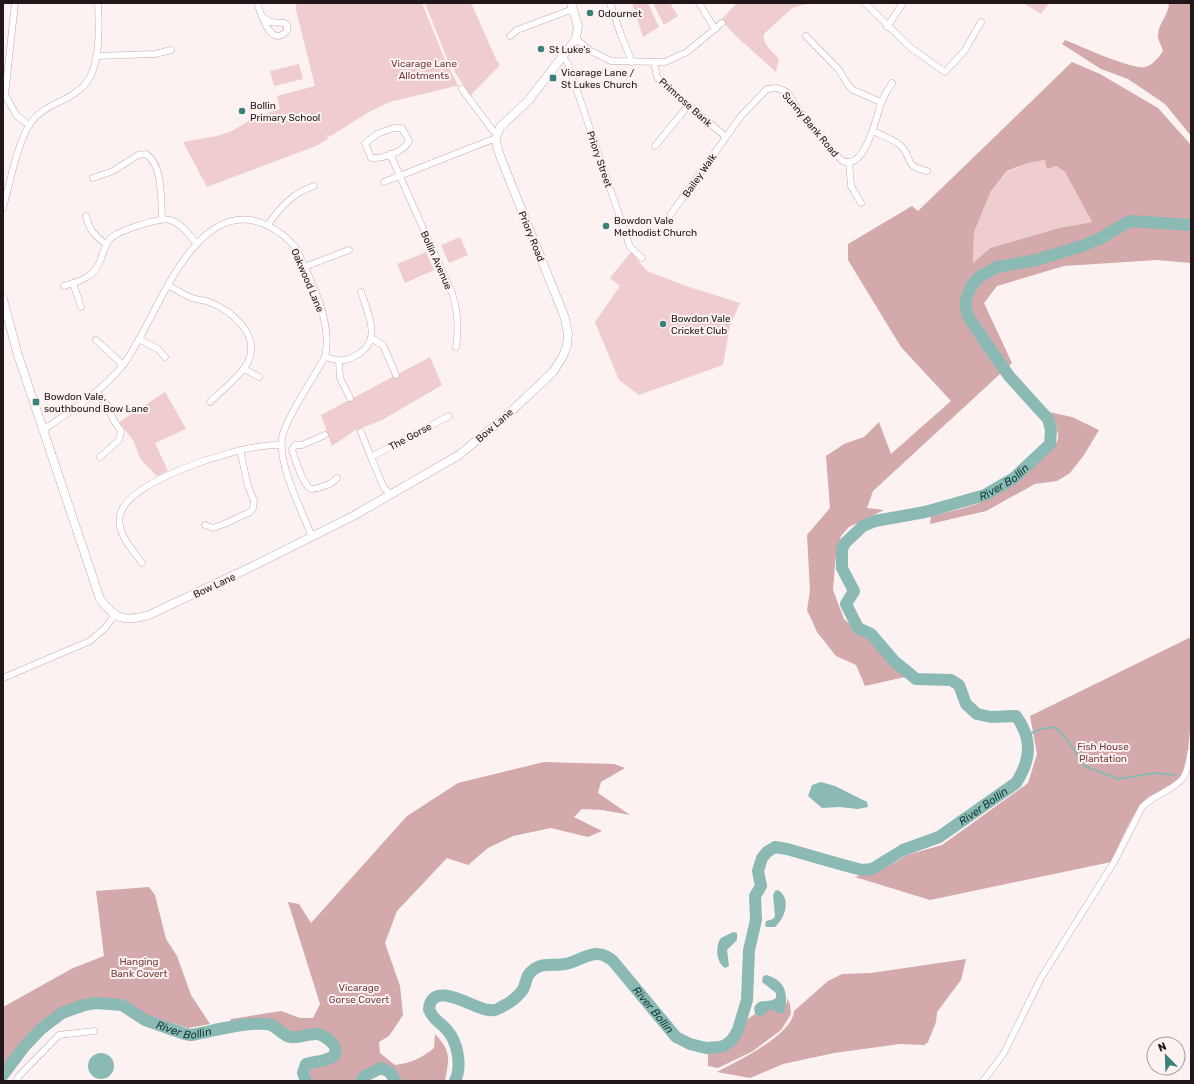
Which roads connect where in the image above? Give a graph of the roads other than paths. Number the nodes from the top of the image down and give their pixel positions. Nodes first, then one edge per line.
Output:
1 (14, 3) edge
2 (98, 3) edge
3 (257, 3) edge
4 (610, 3) edge
5 (699, 3) edge
6 (865, 3) edge
7 (903, 3) edge
8 (572, 6) edge
9 (263, 17) dead end
10 (981, 22) dead end
11 (722, 23) dead end
12 (888, 27) junction
13 (715, 29) junction
14 (510, 36) dead end
15 (806, 36) dead end
16 (576, 39) junction
17 (171, 50) dead end
18 (96, 56) junction
19 (563, 56) junction
20 (632, 62) junction
21 (654, 62) junction
22 (892, 83) dead end
23 (462, 89) dead end
24 (882, 102) junction
25 (688, 106) junction
26 (29, 125) junction
27 (873, 131) junction
28 (497, 135) junction
29 (726, 137) junction
30 (655, 146) dead end
31 (390, 154) junction
32 (849, 162) junction
33 (927, 171) dead end
34 (400, 176) junction
35 (93, 178) dead end
36 (384, 182) dead end
37 (314, 186) dead end
38 (861, 203) dead end
39 (3, 208) edge
40 (671, 214) dead end
41 (86, 216) dead end
42 (162, 219) junction
43 (268, 225) junction
44 (106, 244) junction
45 (197, 244) junction
46 (349, 250) dead end
47 (642, 258) dead end
48 (304, 267) junction
49 (72, 283) junction
50 (168, 284) junction
51 (64, 286) dead end
52 (361, 292) dead end
53 (3, 298) edge
54 (81, 307) dead end
55 (568, 334) joint
56 (139, 339) junction
57 (372, 339) junction
58 (96, 340) dead end
59 (456, 347) dead end
60 (165, 357) dead end
61 (325, 357) junction
62 (339, 361) junction
63 (123, 365) junction
64 (244, 368) junction
65 (396, 375) dead end
66 (259, 377) dead end
67 (97, 392) junction
68 (350, 398) dead end
69 (210, 402) dead end
70 (449, 416) dead end
71 (43, 430) junction
72 (361, 432) dead end
73 (325, 435) dead end
74 (282, 445) junction
75 (240, 450) junction
76 (100, 457) dead end
77 (371, 457) junction
78 (301, 474) junction
79 (337, 478) dead end
80 (289, 479) junction
81 (391, 494) junction
82 (205, 525) dead end
83 (312, 537) junction
84 (142, 563) dead end
85 (114, 616) junction
86 (3, 678) edge
87 (1191, 751) edge
88 (94, 1031) dead end
89 (17, 1081) edge
90 (982, 1081) edge

1 - 26 street
2 - 18 street
3 - 9 street
4 - 20 street
5 - 13 street
6 - 12 street
7 - 12 street
8 - 14 street
8 - 16 street
10 - 12 street
11 - 13 street
13 - 21 street
15 - 24 street
16 - 19 street
16 - 20 street
17 - 18 street
18 - 26 street
19 - 28 street
19 - 47 street, Priory Street
20 - 21 street
21 - 25 street, Primrose Bank
22 - 24 street, Sunny Bank Road
23 - 28 street
24 - 27 street, Sunny Bank Road
25 - 29 street, Primrose Bank
25 - 30 street
26 - 39 street
27 - 32 street, Sunny Bank Road
27 - 33 street
28 - 34 street
28 - 55 street, Priory Road
29 - 32 street, Sunny Bank Road
29 - 40 street, Bailey Walk
31 - 31 street
31 - 34 street, Bollin Avenue
32 - 38 street
34 - 36 street
34 - 59 street, Bollin Avenue
35 - 42 street
37 - 43 street
41 - 44 street
42 - 44 street
42 - 45 street
43 - 45 street, Oakwood Lane
43 - 48 street, Oakwood Lane
44 - 49 street
45 - 50 street, Oakwood Lane
46 - 48 street
48 - 61 street, Oakwood Lane
49 - 51 street
49 - 54 street
50 - 56 street, Oakwood Lane
50 - 64 street
52 - 57 street
53 - 71 street
55 - 81 street, Bow Lane
56 - 60 street
56 - 63 street, Oakwood Lane
57 - 62 street
57 - 65 street
58 - 63 street
61 - 62 street
61 - 74 street, Oakwood Lane
62 - 68 street
63 - 67 street, Oakwood Lane
64 - 66 street
64 - 69 street
67 - 71 street, Oakwood Lane
67 - 76 street
70 - 77 street, The Gorse
71 - 85 street
72 - 77 street
73 - 78 street
74 - 75 street
74 - 80 street, Oakwood Lane
75 - 82 street
75 - 84 street
77 - 81 street
78 - 79 street
78 - 80 street
80 - 83 street, Oakwood Lane
81 - 83 street, Bow Lane
83 - 85 street, Bow Lane
85 - 86 street
87 - 90 street
88 - 89 street

